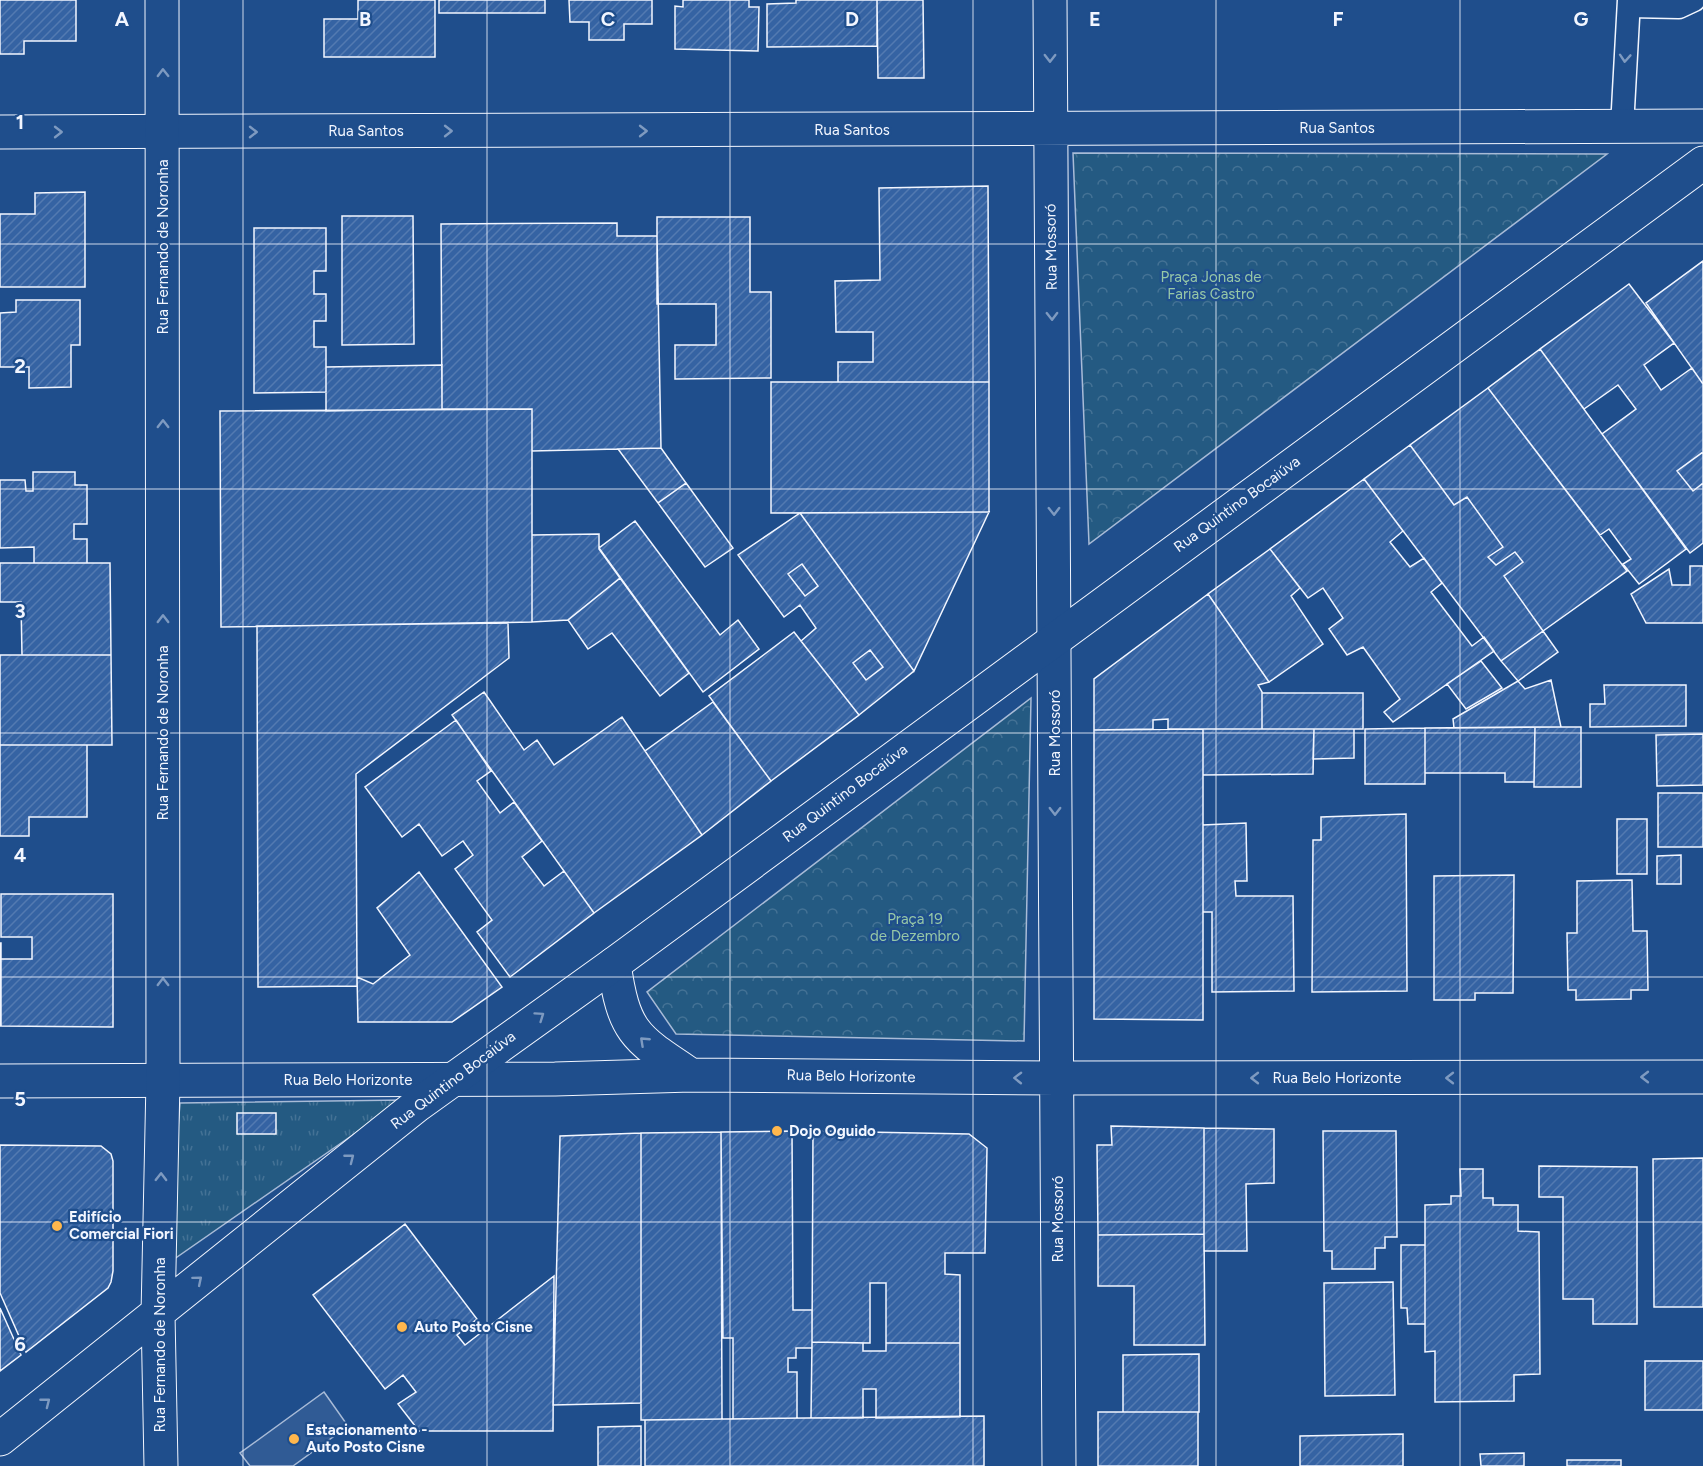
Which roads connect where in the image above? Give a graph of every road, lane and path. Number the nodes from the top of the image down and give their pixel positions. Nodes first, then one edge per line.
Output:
1 (162, 0) edge
2 (1050, 0) edge
3 (1694, 0) edge
4 (1629, 3) edge
5 (1703, 126) edge
6 (1622, 127) junction
7 (1050, 130) junction
8 (0, 132) edge
9 (163, 132) junction
10 (1703, 163) edge
11 (1056, 637) junction
12 (614, 964) junction
13 (692, 1075) junction
14 (1703, 1077) edge
15 (1057, 1078) junction
16 (450, 1080) junction
17 (0, 1081) edge
18 (163, 1081) junction
19 (158, 1314) junction
20 (0, 1438) edge
21 (161, 1466) edge
22 (1059, 1466) edge

9 -> 1 street, Rua Fernando de Noronha
2 -> 7 street, Rua Mossoró
3 - 4 lane
4 -> 6 lane
5 - 6 street, Rua Santos
6 - 7 street, Rua Santos
9 -> 7 street, Rua Santos
7 -> 11 street, Rua Mossoró
8 -> 9 street, Rua Santos
18 -> 9 street, Rua Fernando de Noronha
10 - 11 street, Rua Quintino Bocaiúva
11 - 12 street, Rua Quintino Bocaiúva
11 -> 15 street, Rua Mossoró
13 -> 12 street
16 -> 12 street, Rua Quintino Bocaiúva
15 -> 13 street, Rua Belo Horizonte
13 - 16 street, Rua Belo Horizonte
14 -> 15 street, Rua Belo Horizonte
15 - 22 street, Rua Mossoró
16 - 18 street, Rua Belo Horizonte
19 -> 16 street, Rua Quintino Bocaiúva
17 - 18 street, Rua Belo Horizonte
19 -> 18 street, Rua Fernando de Noronha
20 -> 19 street, Rua Quintino Bocaiúva
19 - 21 street, Rua Fernando de Noronha

